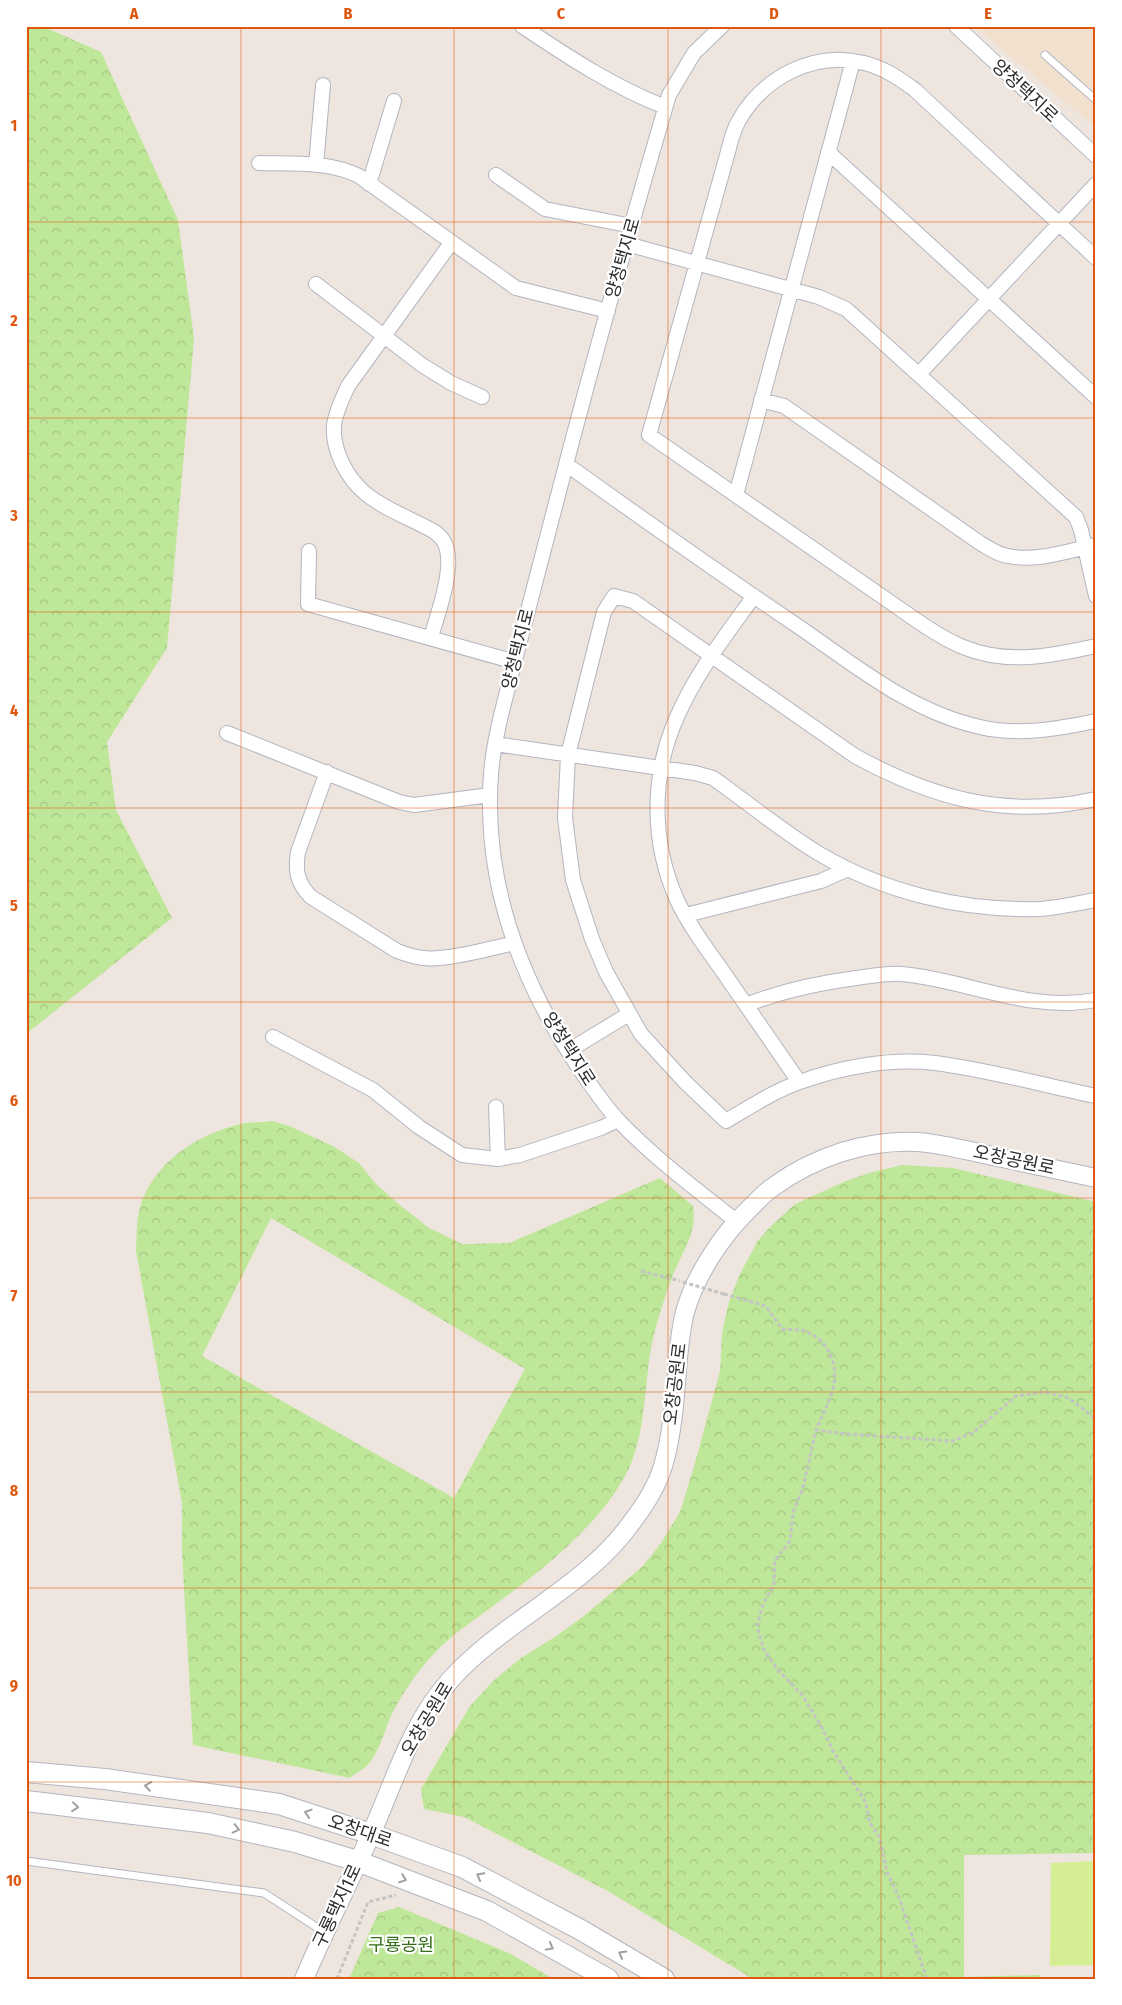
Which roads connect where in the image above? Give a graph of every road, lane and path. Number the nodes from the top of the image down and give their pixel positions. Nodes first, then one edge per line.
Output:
1 (522, 26) edge
2 (722, 26) edge
3 (956, 26) edge
4 (1045, 55) dead end
5 (853, 61) junction
6 (324, 85) dead end
7 (1096, 100) edge
8 (394, 101) dead end
9 (665, 107) junction
10 (828, 152) junction
11 (1096, 156) edge
12 (259, 163) dead end
13 (316, 165) junction
14 (496, 175) dead end
15 (369, 184) junction
16 (1096, 184) edge
17 (1058, 224) junction
18 (632, 226) junction
19 (451, 243) junction
20 (627, 244) junction
21 (1096, 258) edge
22 (697, 263) junction
23 (316, 284) dead end
24 (791, 289) junction
25 (988, 299) junction
26 (608, 310) junction
27 (383, 336) junction
28 (919, 374) junction
29 (1096, 397) edge
30 (482, 398) dead end
31 (761, 400) junction
32 (566, 464) junction
33 (736, 495) junction
34 (1090, 546) edge
35 (309, 551) dead end
36 (754, 596) junction
37 (1096, 596) edge
38 (430, 638) junction
39 (1096, 646) edge
40 (711, 656) junction
41 (515, 662) junction
42 (1096, 722) edge
43 (227, 733) dead end
44 (495, 744) junction
45 (568, 755) junction
46 (662, 769) junction
47 (327, 772) junction
48 (490, 795) junction
49 (1096, 799) edge
50 (848, 869) junction
51 (1096, 900) edge
52 (686, 915) junction
53 (515, 943) junction
54 (1096, 1000) edge
55 (746, 1005) junction
56 (629, 1014) junction
57 (273, 1037) dead end
58 (568, 1051) junction
59 (799, 1082) junction
60 (1096, 1096) edge
61 (496, 1107) dead end
62 (618, 1120) junction
63 (498, 1159) junction
64 (1096, 1178) edge
65 (736, 1221) junction
66 (641, 1271) dead end
67 (1096, 1421) edge
68 (816, 1430) junction
69 (26, 1772) edge
70 (26, 1801) edge
71 (371, 1834) junction
72 (26, 1860) edge
73 (357, 1861) junction
74 (398, 1894) dead end
75 (324, 1932) junction
76 (304, 1979) edge
77 (337, 1979) edge
78 (608, 1979) edge
79 (664, 1979) edge
80 (927, 1979) edge

1 - 9 street
2 - 9 street, 양청택지로
3 - 11 street, 양청택지로
4 - 7 lane
5 - 10 street
5 - 17 street
5 - 22 street
6 - 13 street
8 - 15 street
9 - 18 street, 양청택지로
10 - 24 street
10 - 25 street
12 - 13 street
13 - 15 street
14 - 18 street
15 - 19 street
16 - 17 street
17 - 21 street
17 - 25 street
18 - 20 street, 양청택지로
19 - 26 street
19 - 27 street
20 - 22 street
20 - 26 street, 양청택지로
22 - 24 street
22 - 33 street
23 - 27 street
24 - 28 street
24 - 31 street
25 - 28 street
25 - 29 street
26 - 32 street, 양청택지로
27 - 30 street
27 - 38 street
28 - 34 street
31 - 33 street
31 - 34 street
32 - 36 street
32 - 41 street, 양청택지로
33 - 39 street
34 - 37 street
35 - 38 street
36 - 40 street
36 - 42 street
38 - 41 street
40 - 45 street
40 - 46 street
40 - 49 street
41 - 44 street, 양청택지로
43 - 47 street
44 - 45 street
44 - 48 street, 양청택지로
45 - 46 street
45 - 56 street
46 - 50 street
46 - 52 street
47 - 48 street
47 - 53 street
48 - 53 street, 양청택지로
50 - 51 street
50 - 52 street
52 - 55 street
53 - 58 street, 양청택지로
54 - 55 street
55 - 59 street
56 - 58 street
56 - 59 street
57 - 63 street
58 - 62 street, 양청택지로
59 - 60 street
61 - 63 street
62 - 63 street
62 - 65 street, 양청택지로
64 - 65 street, 오창공원로
65 - 71 street, 오창공원로
66 - 68 path, bridge
67 - 68 path
68 - 80 path
71 -> 69 main road, 오창대로
70 -> 73 main road, 오창대로
71 - 73 street, 구룡택지1로
79 -> 71 main road, 오창대로
72 - 75 lane
73 - 75 street, 구룡택지1로
73 -> 78 main road, 오창대로
74 - 77 path
75 - 76 street, 구룡택지1로

